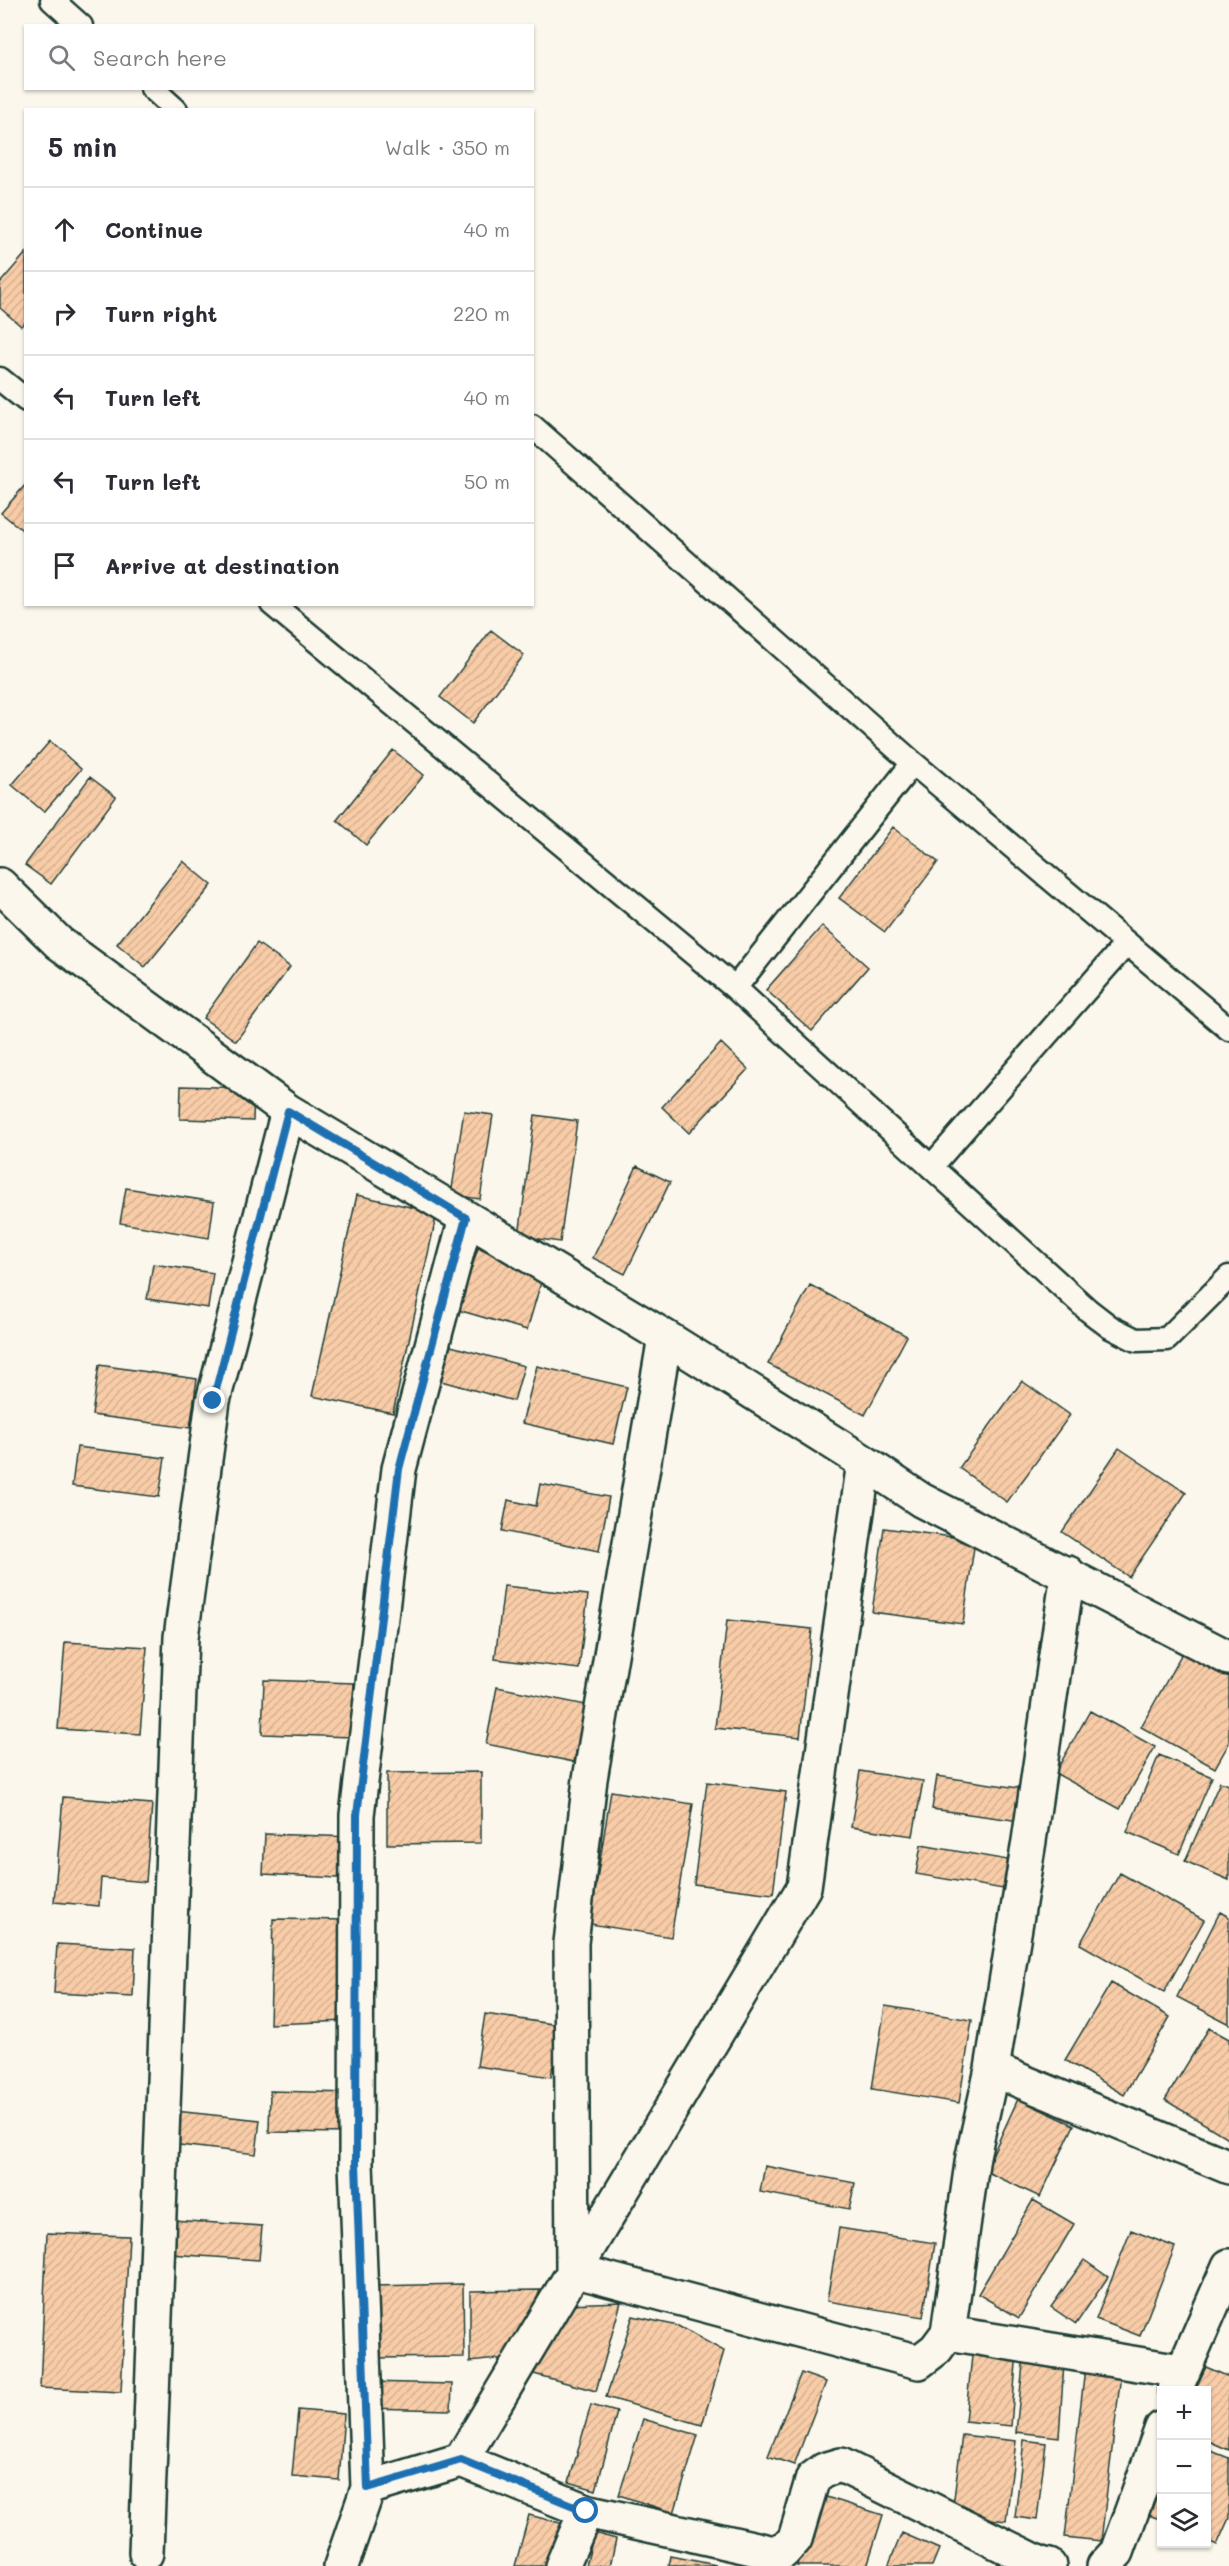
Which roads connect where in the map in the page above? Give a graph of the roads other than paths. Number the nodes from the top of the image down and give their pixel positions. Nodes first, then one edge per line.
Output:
1 (52, 0) edge
2 (79, 24) edge
3 (154, 90) edge
4 (174, 108) edge
5 (0, 379) edge
6 (24, 398) edge
7 (534, 428) edge
8 (274, 606) edge
9 (913, 763) junction
10 (0, 885) edge
11 (1127, 943) junction
12 (735, 988) junction
13 (1229, 1029) edge
14 (288, 1111) junction
15 (931, 1167) junction
16 (466, 1218) junction
17 (1229, 1277) edge
18 (665, 1337) junction
19 (864, 1462) junction
20 (1068, 1573) junction
21 (1229, 1658) edge
22 (992, 2069) junction
23 (1229, 2167) edge
24 (1229, 2266) edge
25 (573, 2270) junction
26 (948, 2333) junction
27 (1178, 2381) edge
28 (1157, 2440) edge
29 (461, 2460) junction
30 (368, 2488) junction
31 (586, 2511) junction
32 (146, 2553) dead end
33 (341, 2566) edge
34 (562, 2566) edge
35 (1049, 2566) edge
36 (1104, 2566) edge

1 - 2 lane
3 - 4 lane
5 - 6 lane
7 - 9 lane
8 - 12 lane
9 - 11 lane
9 - 12 lane
10 - 14 street
11 - 13 lane
11 - 15 lane
12 - 15 lane
14 - 16 street
14 - 32 street
15 - 17 lane
16 - 18 street
16 - 30 street
18 - 19 street
18 - 25 street
19 - 20 street
19 - 25 street
20 - 21 street
20 - 22 street
22 - 23 street
22 - 26 street
24 - 27 street
25 - 26 street
25 - 29 street
26 - 27 street
28 - 36 street
29 - 30 street
29 - 31 street
30 - 33 street
31 - 34 street
31 - 35 street

